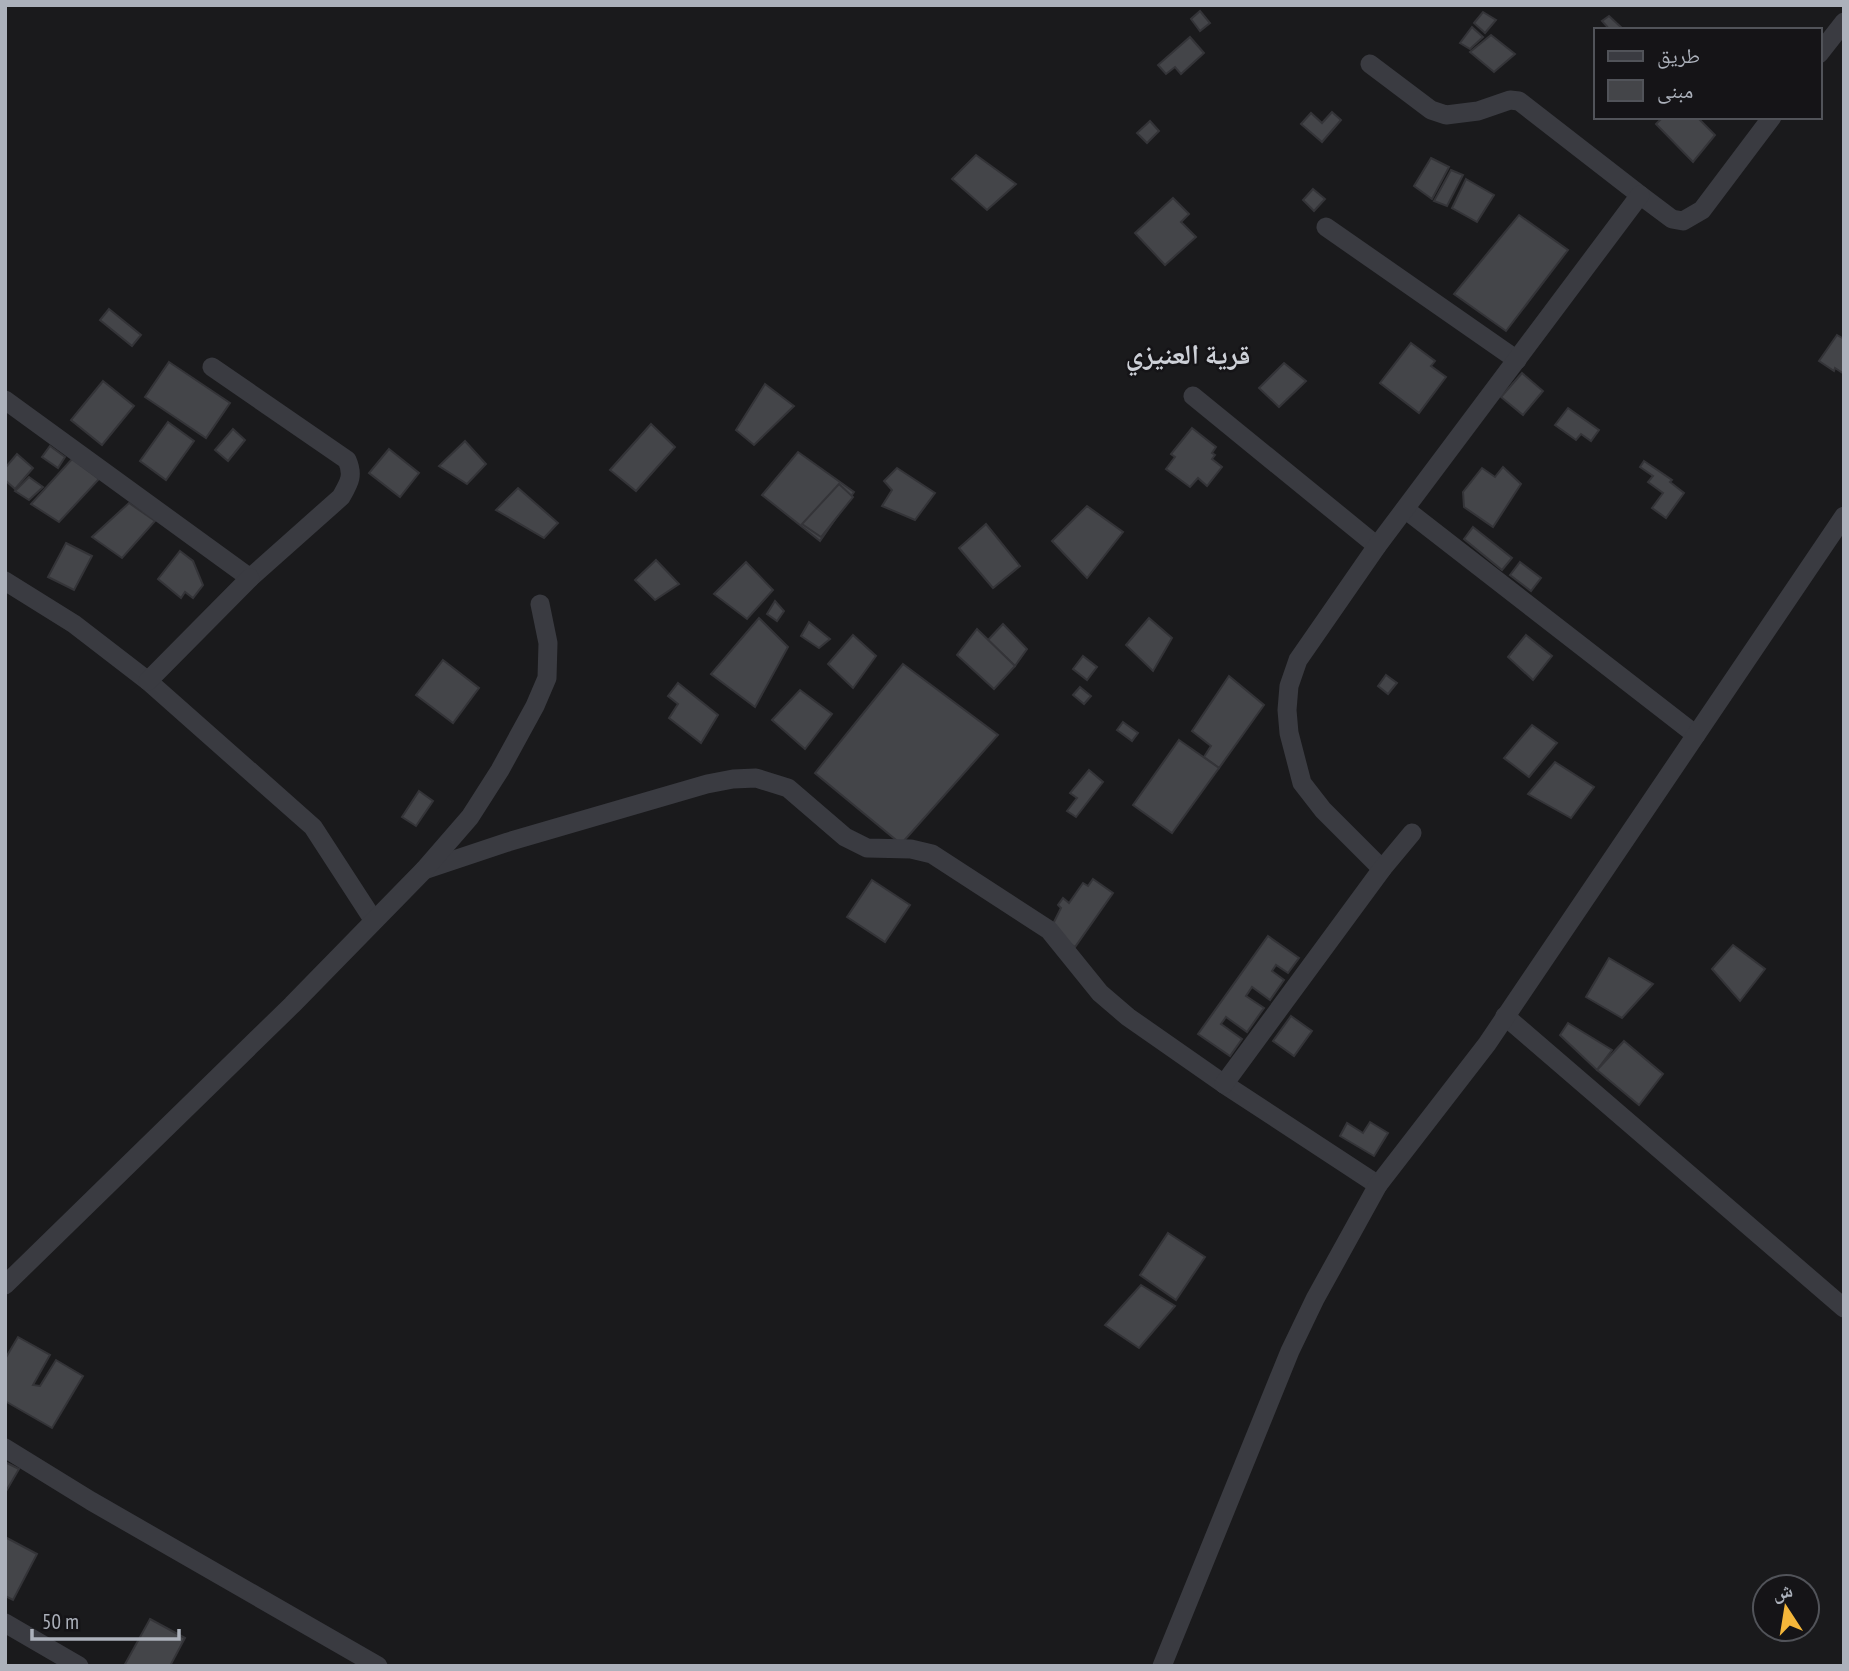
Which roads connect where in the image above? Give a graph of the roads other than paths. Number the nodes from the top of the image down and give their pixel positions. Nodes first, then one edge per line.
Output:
1 (1844, 22) edge
2 (1821, 51) edge
3 (1370, 64) dead end
4 (1770, 119) edge
5 (1640, 195) junction
6 (1326, 228) dead end
7 (1517, 360) junction
8 (212, 367) dead end
9 (1194, 396) dead end
10 (5, 400) edge
11 (1405, 509) junction
12 (1844, 516) edge
13 (1377, 545) junction
14 (250, 578) junction
15 (5, 582) edge
16 (540, 604) dead end
17 (148, 681) junction
18 (1696, 735) junction
19 (1412, 833) dead end
20 (1382, 869) junction
21 (424, 870) junction
22 (374, 921) junction
23 (1505, 1016) junction
24 (1224, 1084) junction
25 (1378, 1185) junction
26 (5, 1285) edge
27 (1844, 1308) edge
28 (5, 1448) edge
29 (5, 1623) edge
30 (79, 1666) edge
31 (378, 1666) edge
32 (1163, 1666) edge

1 - 2 street
3 - 5 street
4 - 5 street
5 - 7 street
6 - 7 street
7 - 11 street
8 - 14 street
9 - 13 street
10 - 14 street
11 - 13 street
11 - 18 street
12 - 18 street
13 - 20 street
14 - 17 street
15 - 17 street
16 - 21 street
17 - 22 street
18 - 23 street
19 - 20 street
20 - 24 street
21 - 22 street
21 - 24 street
22 - 26 street
23 - 25 street
23 - 27 street
24 - 25 street
25 - 32 street
28 - 31 street
29 - 30 street

